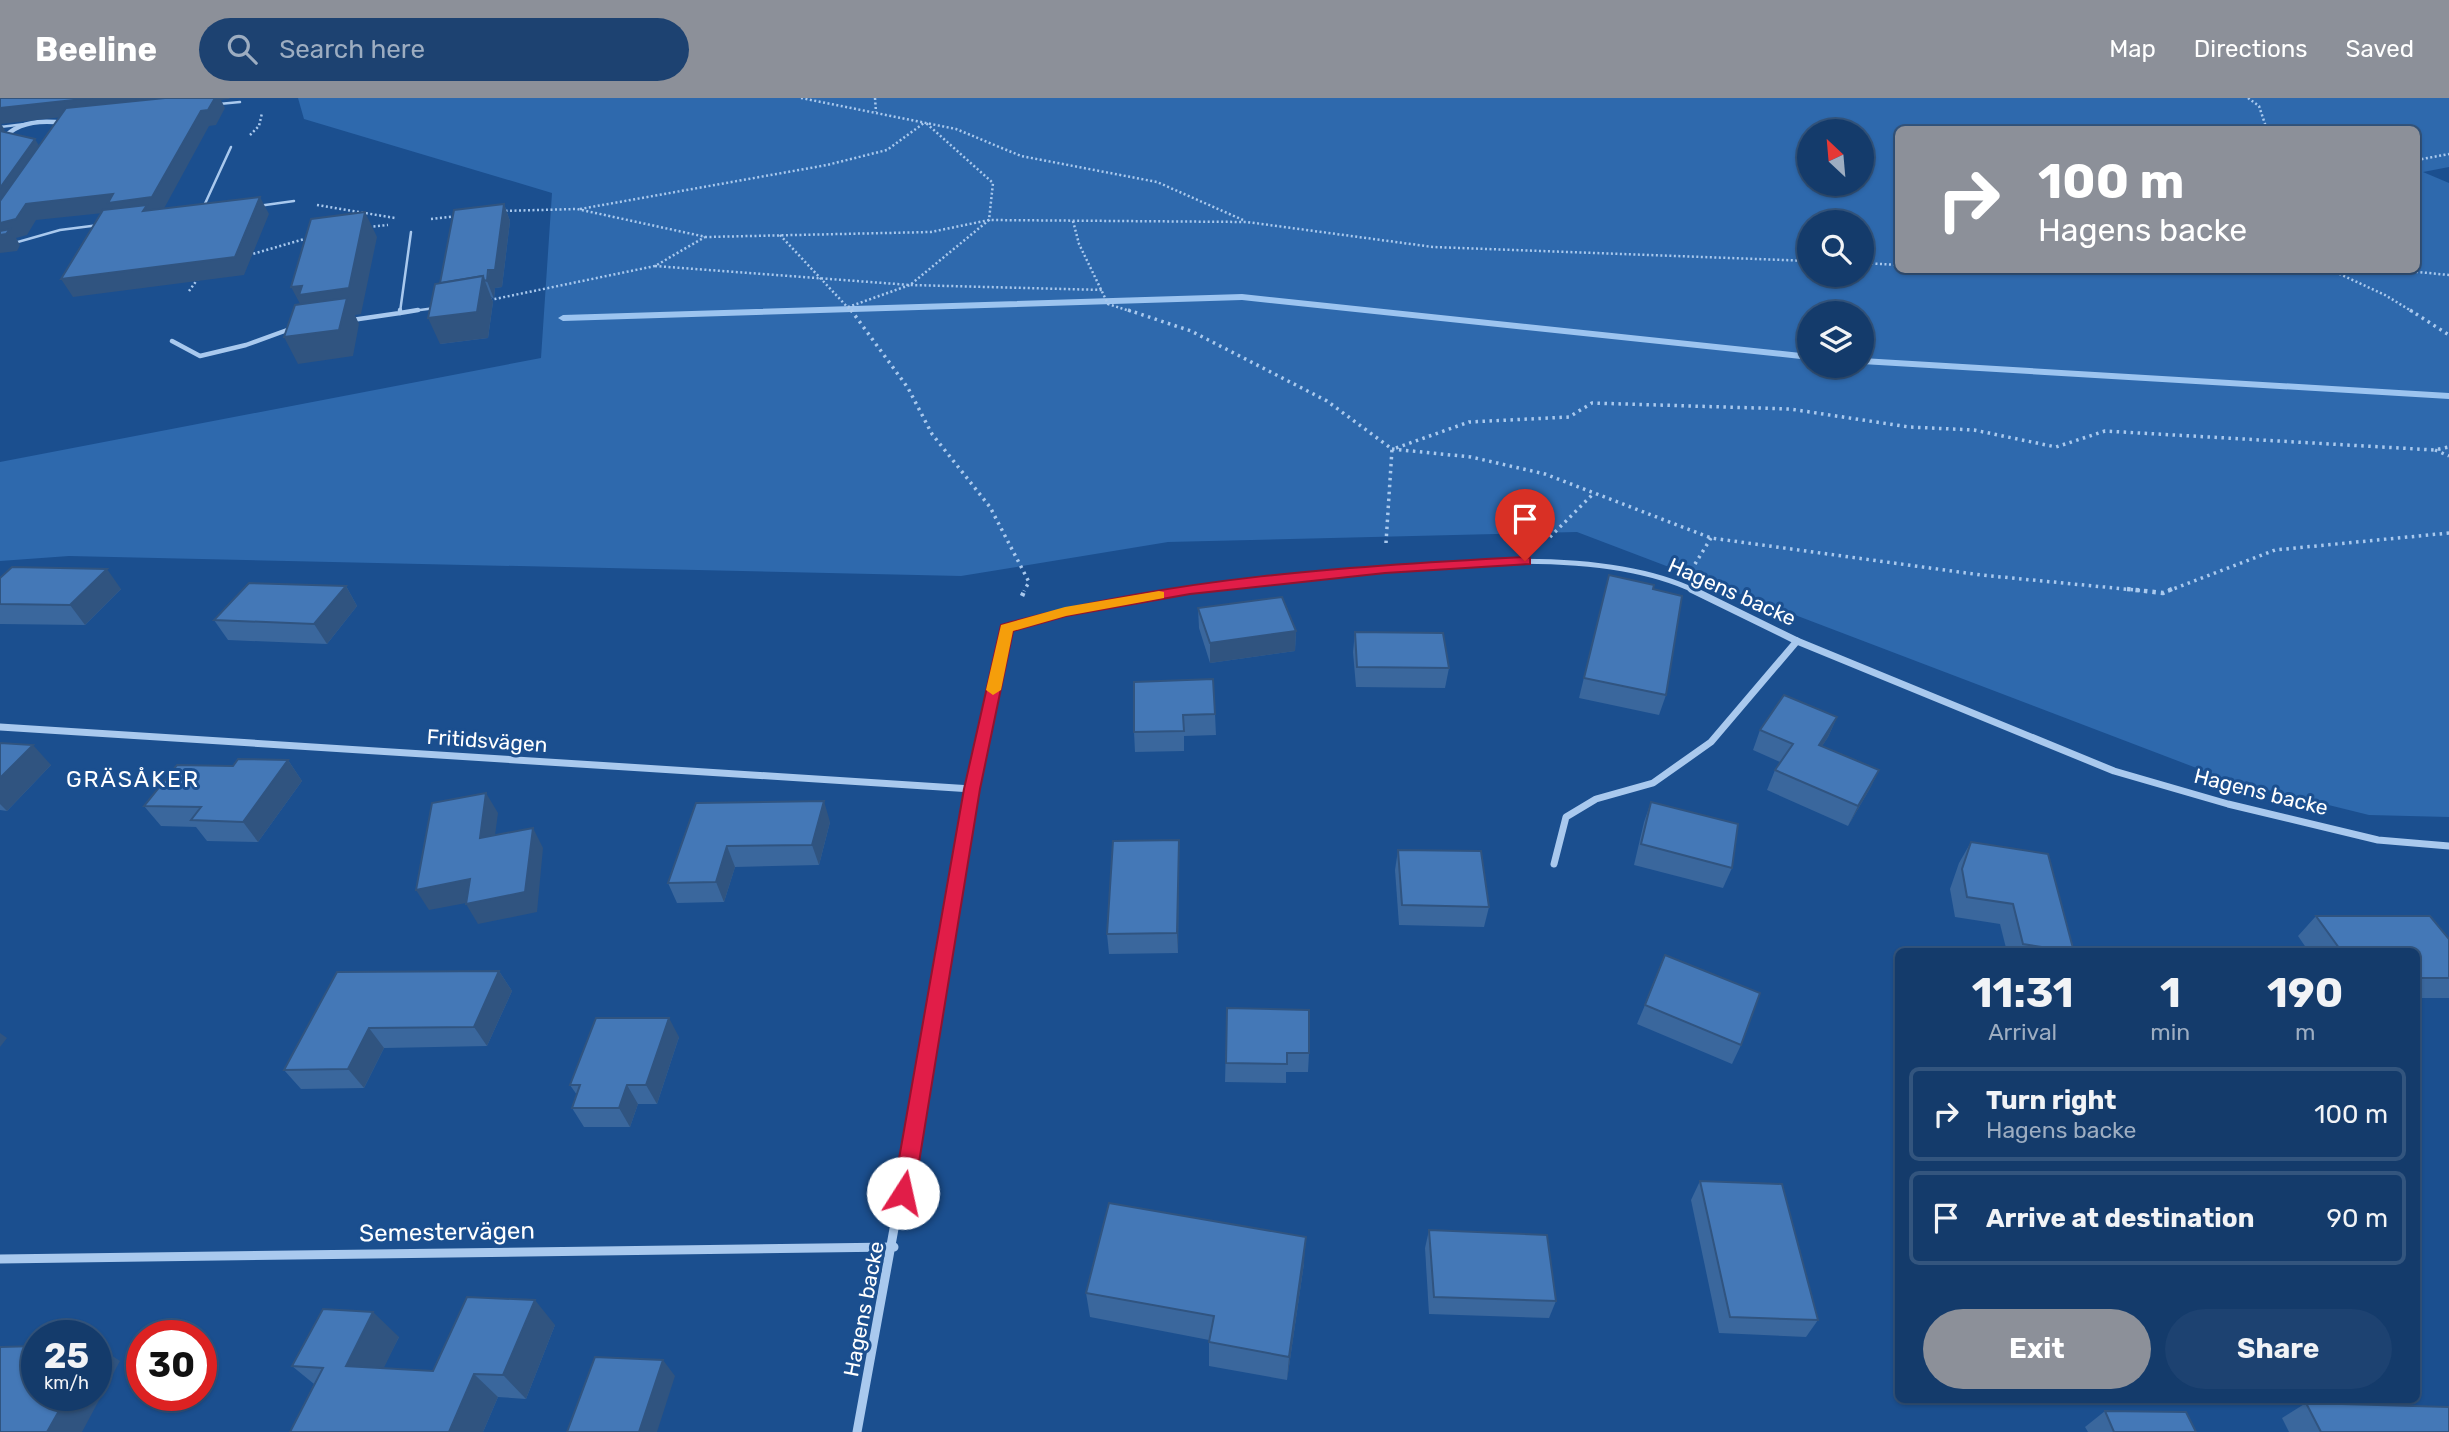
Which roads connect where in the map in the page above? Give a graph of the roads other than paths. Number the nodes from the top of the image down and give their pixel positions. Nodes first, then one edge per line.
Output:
1 (240, 102) dead end
2 (215, 105) edge
3 (67, 120) edge
4 (55, 121) junction
5 (26, 124) junction
6 (0, 127) edge
7 (64, 133) edge
8 (15, 143) edge
9 (231, 147) dead end
10 (294, 201) road end
11 (254, 206) edge
12 (214, 211) edge
13 (111, 223) edge
14 (411, 232) dead end
15 (0, 247) edge
16 (438, 307) edge
17 (400, 313) junction
18 (344, 321) edge
19 (303, 327) edge
20 (172, 341) dead end
21 (1797, 641) junction
22 (0, 727) edge
23 (972, 789) junction
24 (2449, 846) edge
25 (1554, 864) dead end
26 (894, 1247) junction
27 (0, 1259) edge
28 (857, 1432) edge

1 - 2 lane
3 - 4 lane
4 - 5 street
4 - 7 street
5 - 6 lane
5 - 8 street
9 - 12 lane
10 - 11 lane
13 - 15 lane
14 - 17 lane
16 - 17 lane
17 - 18 lane
19 - 20 lane
21 - 23 street, Hagens backe
21 - 24 street, Hagens backe
21 - 25 street, Hagens backe
22 - 23 street, Fritidsvägen
23 - 26 street, Hagens backe
26 - 27 street, Semestervägen
26 - 28 street, Hagens backe

